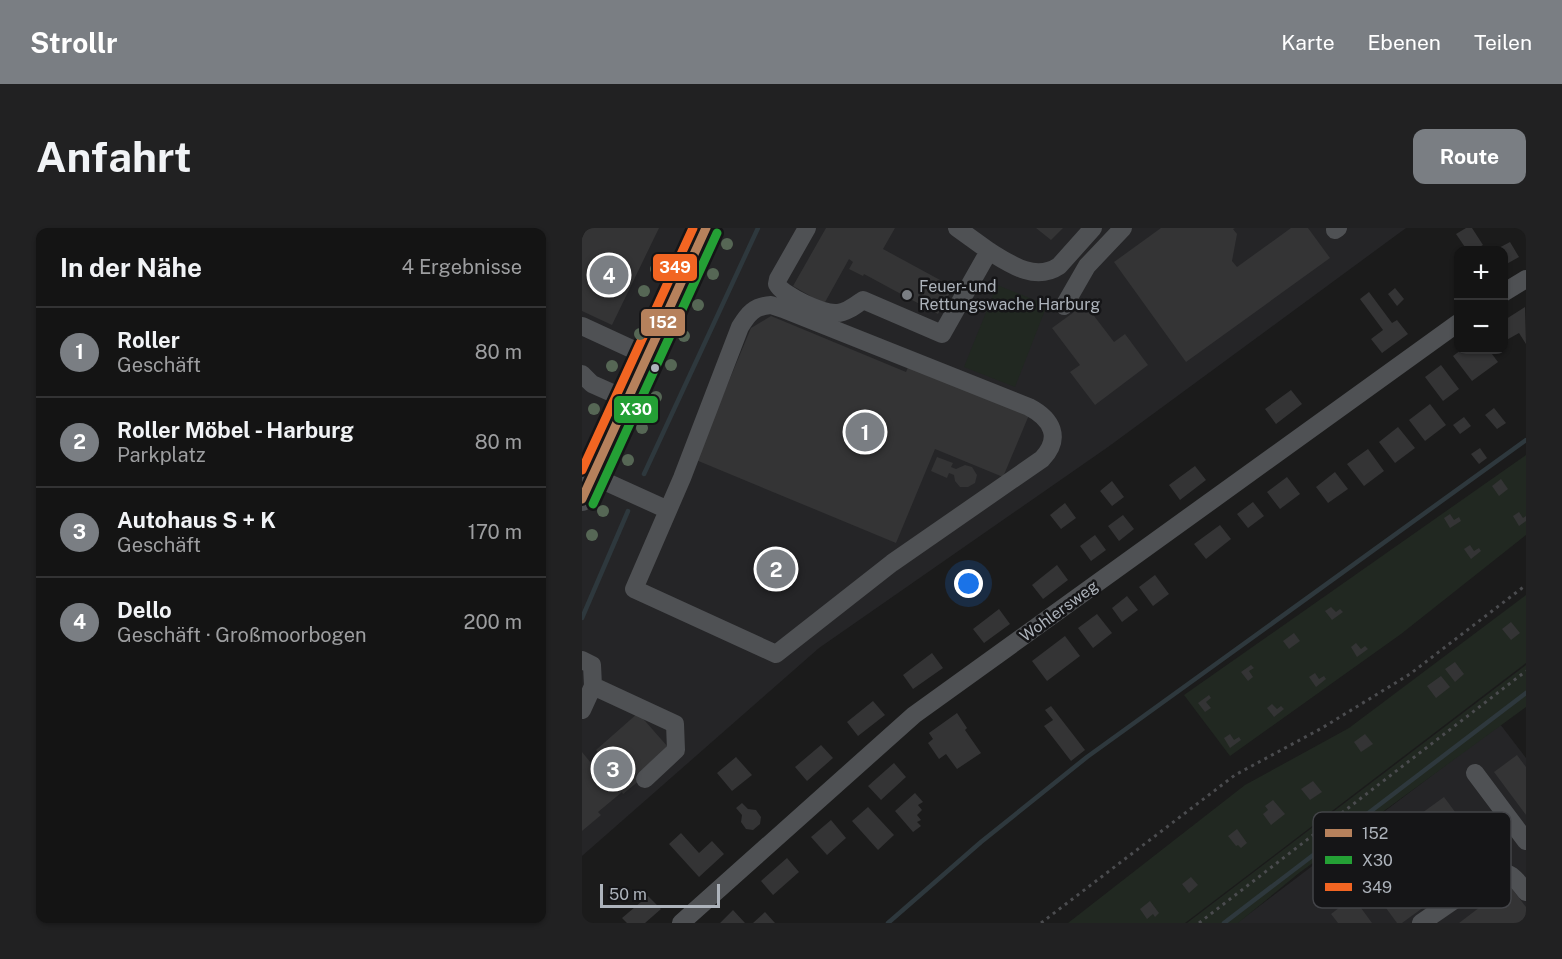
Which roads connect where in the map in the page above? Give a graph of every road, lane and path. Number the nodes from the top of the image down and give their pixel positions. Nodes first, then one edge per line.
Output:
1 (706, 228) edge
2 (807, 228) edge
3 (957, 228) edge
4 (1093, 228) edge
5 (1123, 228) edge
6 (989, 251) junction
7 (1526, 279) edge
8 (1508, 290) edge
9 (1064, 306) dead end
10 (582, 326) edge
11 (1454, 326) edge
12 (647, 356) junction
13 (587, 379) edge
14 (628, 400) junction
15 (593, 476) junction
16 (582, 499) edge
17 (668, 510) junction
18 (1526, 585) edge
19 (584, 661) edge
20 (1526, 671) edge
21 (593, 686) junction
22 (582, 710) edge
23 (1475, 773) dead end
24 (645, 779) dead end
25 (1343, 812) edge
26 (1504, 812) edge
27 (1511, 821) edge
28 (1313, 835) edge
29 (1526, 841) edge
30 (1511, 874) edge
31 (1526, 892) edge
32 (1442, 908) edge
33 (681, 923) edge
34 (1041, 923) edge
35 (1199, 923) edge
36 (1420, 923) edge

1 - 12 main road
2 - 6 street
3 - 6 street
4 - 6 street
5 - 9 street
7 - 8 street
10 - 12 street
11 - 33 street, Wohlersweg
12 - 14 main road
13 - 14 street
14 - 15 main road
15 - 16 main road
15 - 17 street
17 - 17 street
18 - 34 path
19 - 21 street
20 - 25 path
21 - 22 street
21 - 24 street
23 - 26 street
27 - 29 street
28 - 35 path
30 - 31 street
32 - 36 street

